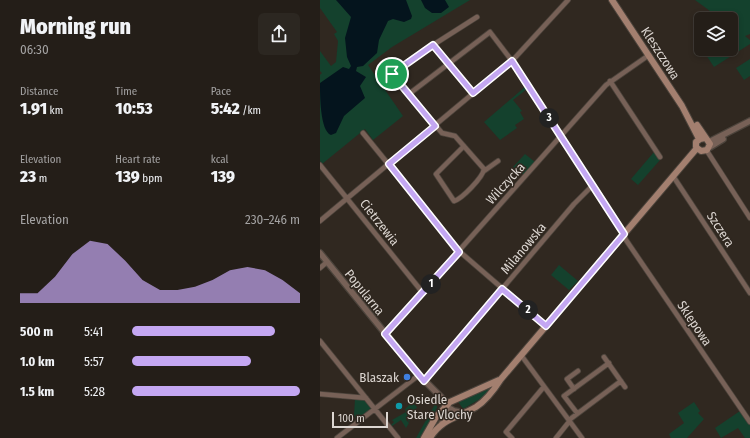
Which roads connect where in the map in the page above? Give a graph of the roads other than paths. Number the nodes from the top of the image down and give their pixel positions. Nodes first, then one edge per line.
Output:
1 (568, 0) edge
2 (612, 0) edge
3 (477, 17) dead end
4 (433, 45) junction
5 (649, 55) junction
6 (512, 61) junction
7 (448, 64) junction
8 (610, 81) junction
9 (473, 93) junction
10 (409, 94) junction
11 (750, 121) edge
12 (435, 126) junction
13 (363, 133) dead end
14 (561, 136) junction
15 (704, 145) junction
16 (464, 146) junction
17 (660, 157) dead end
18 (498, 161) dead end
19 (389, 164) junction
20 (320, 165) edge
21 (484, 169) junction
22 (673, 176) junction
23 (593, 185) junction
24 (347, 199) junction
25 (750, 218) edge
26 (320, 221) edge
27 (624, 234) junction
28 (459, 252) junction
29 (320, 253) edge
30 (327, 262) junction
31 (320, 268) edge
32 (502, 289) junction
33 (423, 293) junction
34 (750, 293) edge
35 (546, 326) junction
36 (385, 334) junction
37 (320, 342) edge
38 (521, 355) junction
39 (604, 357) dead end
40 (609, 363) junction
41 (578, 371) dead end
42 (419, 375) junction
43 (501, 379) junction
44 (424, 381) junction
45 (621, 381) junction
46 (625, 387) dead end
47 (574, 389) junction
48 (542, 390) dead end
49 (320, 394) edge
50 (366, 398) junction
51 (447, 406) junction
52 (375, 409) junction
53 (464, 413) junction
54 (577, 413) junction
55 (569, 421) junction
56 (750, 422) edge
57 (442, 423) junction
58 (337, 438) edge
59 (398, 438) edge
60 (424, 438) edge
61 (430, 438) edge
62 (512, 438) edge
63 (556, 438) edge
64 (582, 438) edge

1 - 6 street
2 - 5 main road, Kleszczowa
3 - 4 street
4 - 7 street
4 - 10 street
5 - 8 street, Wilczycka
5 - 15 main road, Kleszczowa
6 - 7 street, Sklepowa
6 - 9 street
6 - 14 street, Sklepowa
7 - 9 street
7 - 10 street
8 - 14 street, Wilczycka
8 - 17 street
9 - 12 street
10 - 12 street
11 - 15 street
12 - 16 street
12 - 19 street
13 - 19 street
14 - 23 street, Sklepowa
14 - 28 street, Wilczycka
15 - 22 main road
15 - 25 street
16 - 21 street
16 - 21 street
18 - 21 street
19 - 24 street
19 - 28 street
20 - 24 street, Cietrzewia
22 - 27 main road
22 - 34 street, Szczera
23 - 27 street, Sklepowa
23 - 32 street, Milanowska
24 - 26 street
24 - 33 street, Cietrzewia
27 - 35 main road
27 - 56 street, Sklepowa
28 - 32 street
28 - 33 street, Wilczycka
29 - 30 street, Popularna
30 - 31 street
30 - 36 street, Popularna
32 - 35 street
32 - 44 street, Milanowska
33 - 36 street, Wilczycka
35 - 38 main road
36 - 42 street, Popularna
37 - 50 street
38 - 43 main road
38 - 55 street
39 - 40 street
40 - 45 street
40 - 47 street
41 - 47 street
42 - 44 street, Popularna
42 - 52 street
43 - 51 main road
43 - 53 main road
44 - 51 street, Popularna
45 - 46 street
45 - 54 street
47 - 54 street
48 - 62 street
49 - 50 street
50 - 52 street
51 - 53 street, Popularna
51 - 57 street
51 - 60 main road
52 - 58 street
52 - 59 street
53 - 57 main road
54 - 55 street
55 - 63 street
55 - 64 street
57 - 61 main road

